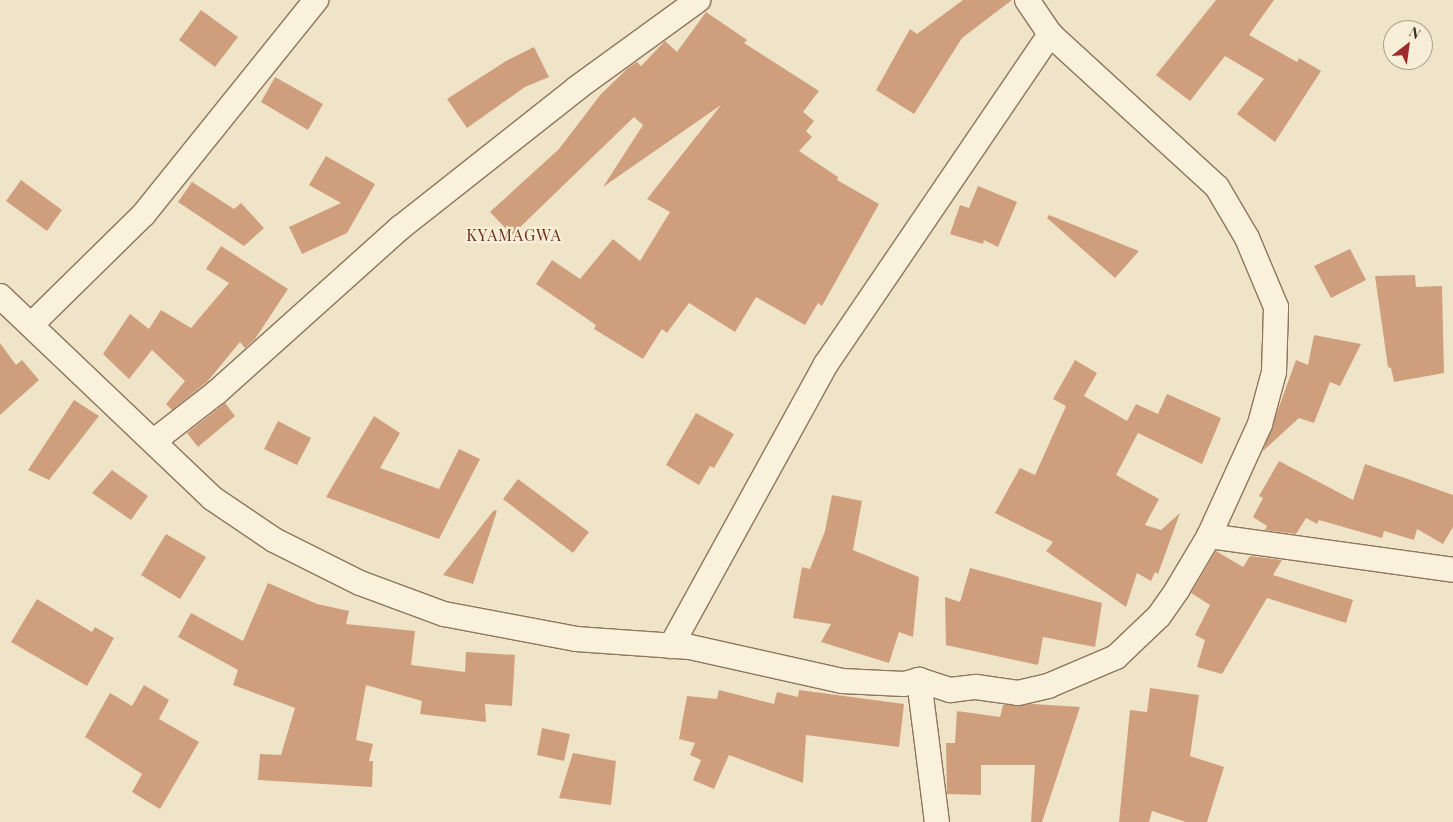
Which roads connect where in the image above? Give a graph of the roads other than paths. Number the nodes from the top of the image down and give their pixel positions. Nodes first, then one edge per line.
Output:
1 (316, 0) edge
2 (698, 0) edge
3 (1027, 0) edge
4 (1050, 34) junction
5 (0, 296) edge
6 (32, 324) junction
7 (154, 441) junction
8 (1209, 536) junction
9 (1453, 570) edge
10 (672, 646) junction
11 (920, 680) junction
12 (937, 822) edge

1 - 6 street
2 - 7 street
3 - 4 street
4 - 8 street
4 - 10 street
5 - 6 street
6 - 7 street
7 - 10 street
8 - 9 street
8 - 11 street
10 - 11 street
11 - 12 street

